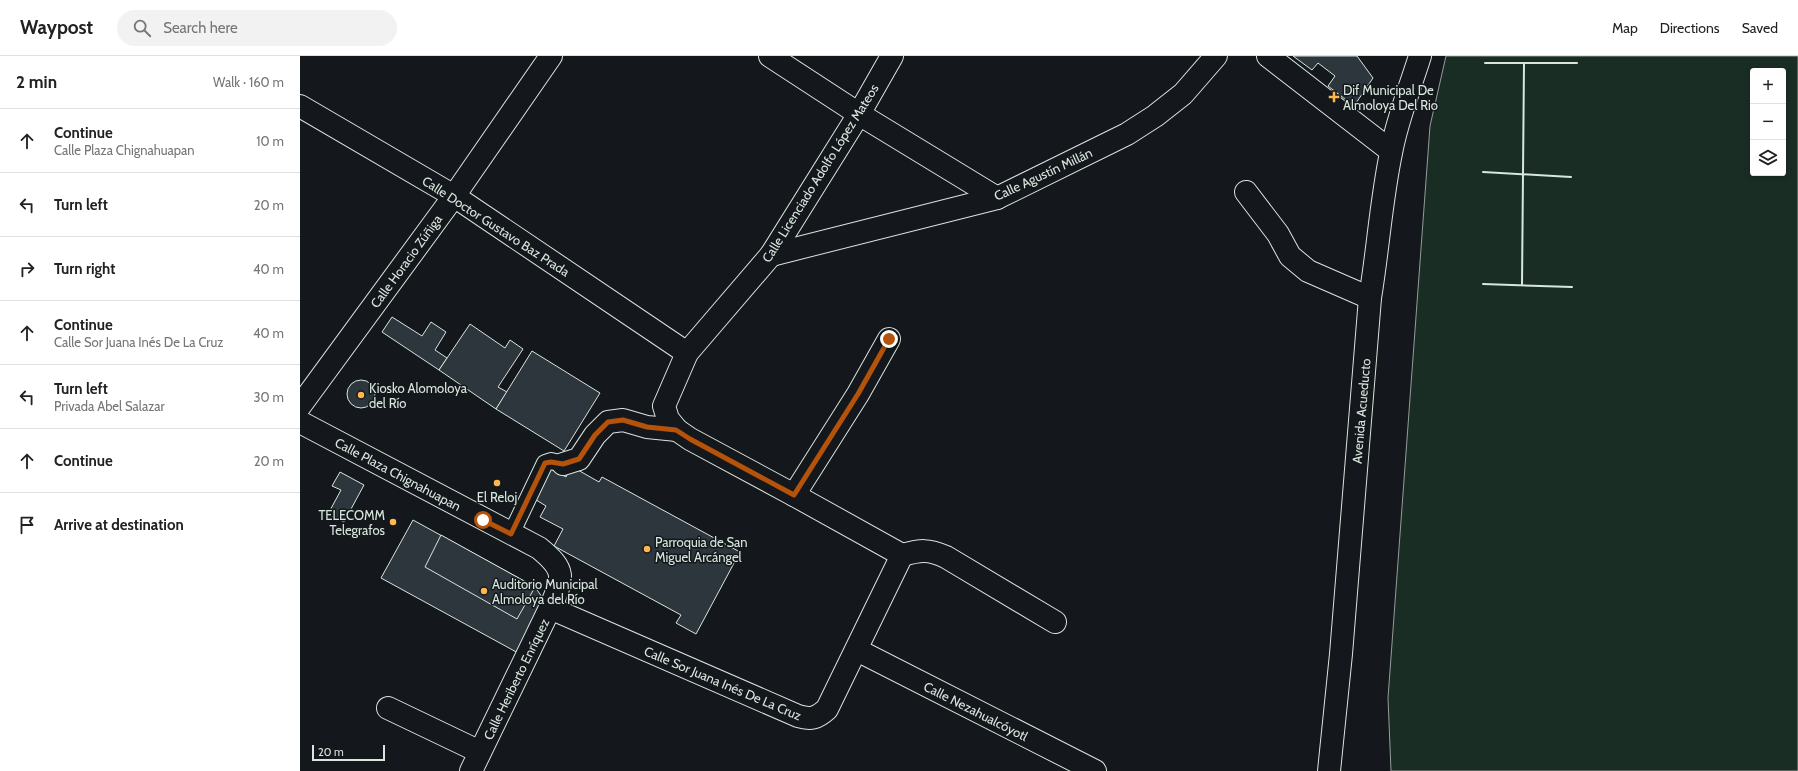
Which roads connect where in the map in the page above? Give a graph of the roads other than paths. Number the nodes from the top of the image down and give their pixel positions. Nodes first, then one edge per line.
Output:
1 (551, 56) edge
2 (770, 56) edge
3 (892, 56) edge
4 (1216, 56) edge
5 (1268, 56) edge
6 (1420, 56) edge
7 (300, 106) edge
8 (859, 114) junction
9 (1391, 151) junction
10 (1246, 192) dead end
11 (454, 196) junction
12 (996, 198) junction
13 (771, 254) junction
14 (1370, 298) junction
15 (889, 339) dead end
16 (687, 354) junction
17 (300, 406) edge
18 (300, 422) edge
19 (676, 430) junction
20 (563, 464) joint
21 (794, 495) junction
22 (511, 534) junction
23 (902, 555) junction
24 (560, 586) joint
25 (550, 608) junction
26 (1055, 622) dead end
27 (857, 650) junction
28 (388, 708) dead end
29 (476, 762) edge
30 (1095, 771) edge
31 (1329, 771) edge

1 - 11 street, Calle Horacio Zúñiga
2 - 8 street
3 - 8 street, Calle Licenciado Adolfo López Mateos
4 - 12 street, Calle Agustín Millán
5 - 9 street
6 - 9 street, Avenida Acueducto
7 - 11 street, Calle Doctor Gustavo Baz Prada
8 - 12 street
8 - 13 street, Calle Licenciado Adolfo López Mateos
9 - 14 street, Avenida Acueducto
10 - 14 street
11 - 16 street, Calle Doctor Gustavo Baz Prada
11 - 17 street, Calle Horacio Zúñiga
12 - 13 street, Calle Agustín Millán
13 - 16 street, Calle Licenciado Adolfo López Mateos
14 - 31 street, Avenida Acueducto
15 - 21 street
16 - 19 street, Calle Licenciado Adolfo López Mateos
18 - 22 street, Calle Plaza Chignahuapan
19 - 20 street
19 - 21 street
20 - 22 street
21 - 23 street
22 - 24 street, Calle Plaza Chignahuapan
23 - 26 street
23 - 27 street, Calle Sor Juana Inés De La Cruz
24 - 25 street, Calle Heriberto Enríquez
25 - 27 street, Calle Sor Juana Inés De La Cruz
25 - 29 street, Calle Heriberto Enríquez
27 - 30 street, Calle Nezahualcóyotl
28 - 29 street

